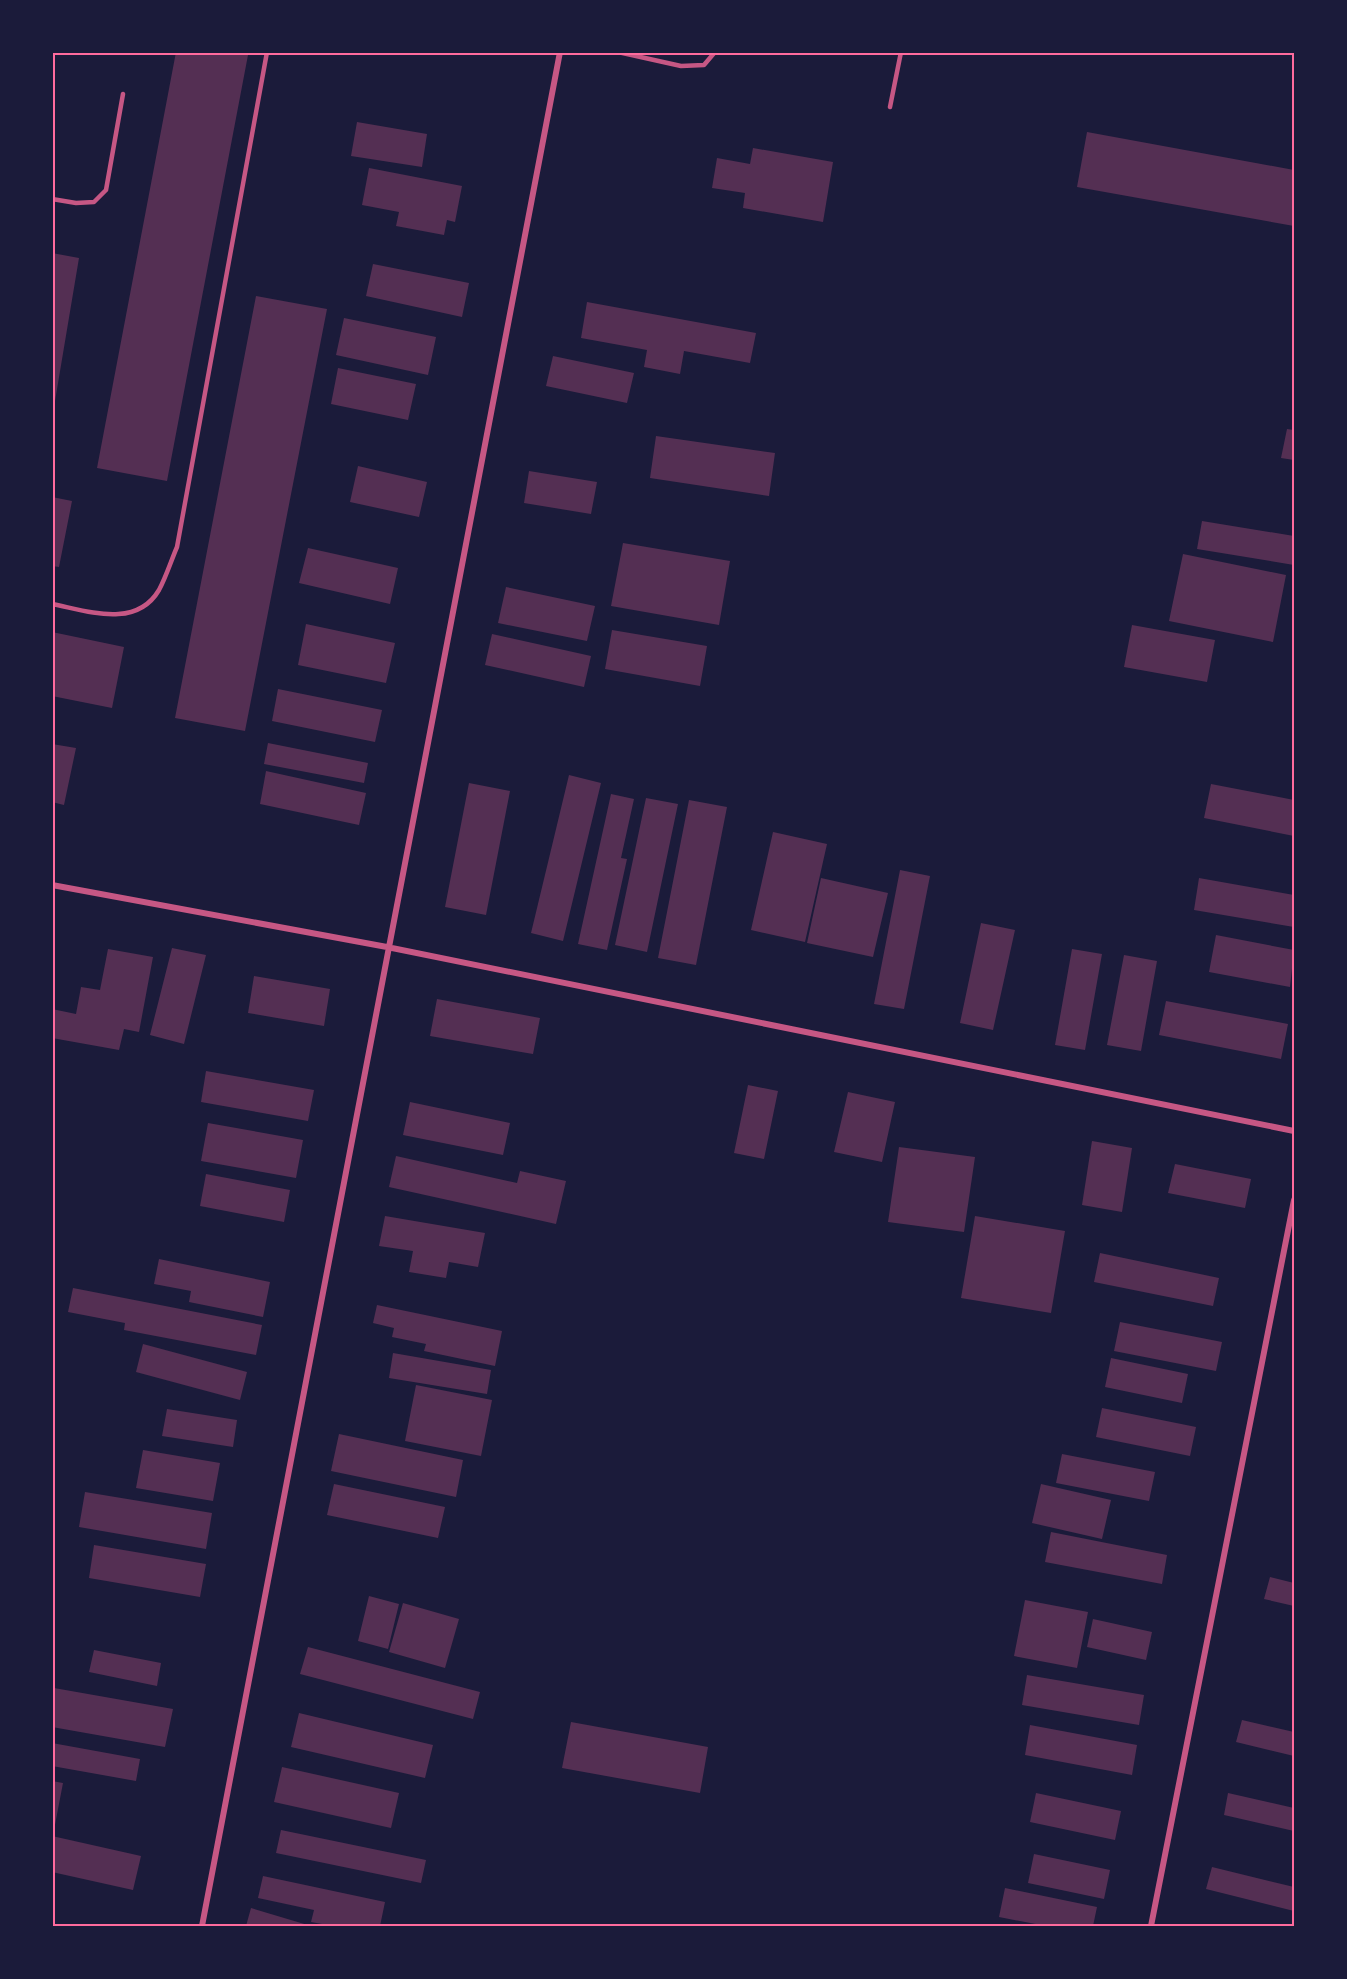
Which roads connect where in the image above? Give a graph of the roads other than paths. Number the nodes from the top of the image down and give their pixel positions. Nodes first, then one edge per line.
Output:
1 (267, 52) edge
2 (560, 52) edge
3 (618, 52) edge
4 (715, 52) edge
5 (901, 52) edge
6 (123, 94) dead end
7 (890, 107) dead end
8 (52, 199) edge
9 (52, 604) edge
10 (52, 885) edge
11 (387, 947) junction
12 (1294, 1131) edge
13 (1294, 1200) edge
14 (202, 1926) edge
15 (1151, 1926) edge

1 - 9 lane
2 - 11 street
3 - 4 lane
5 - 7 lane
6 - 8 lane
10 - 11 street
11 - 12 street
11 - 14 street
13 - 15 street

